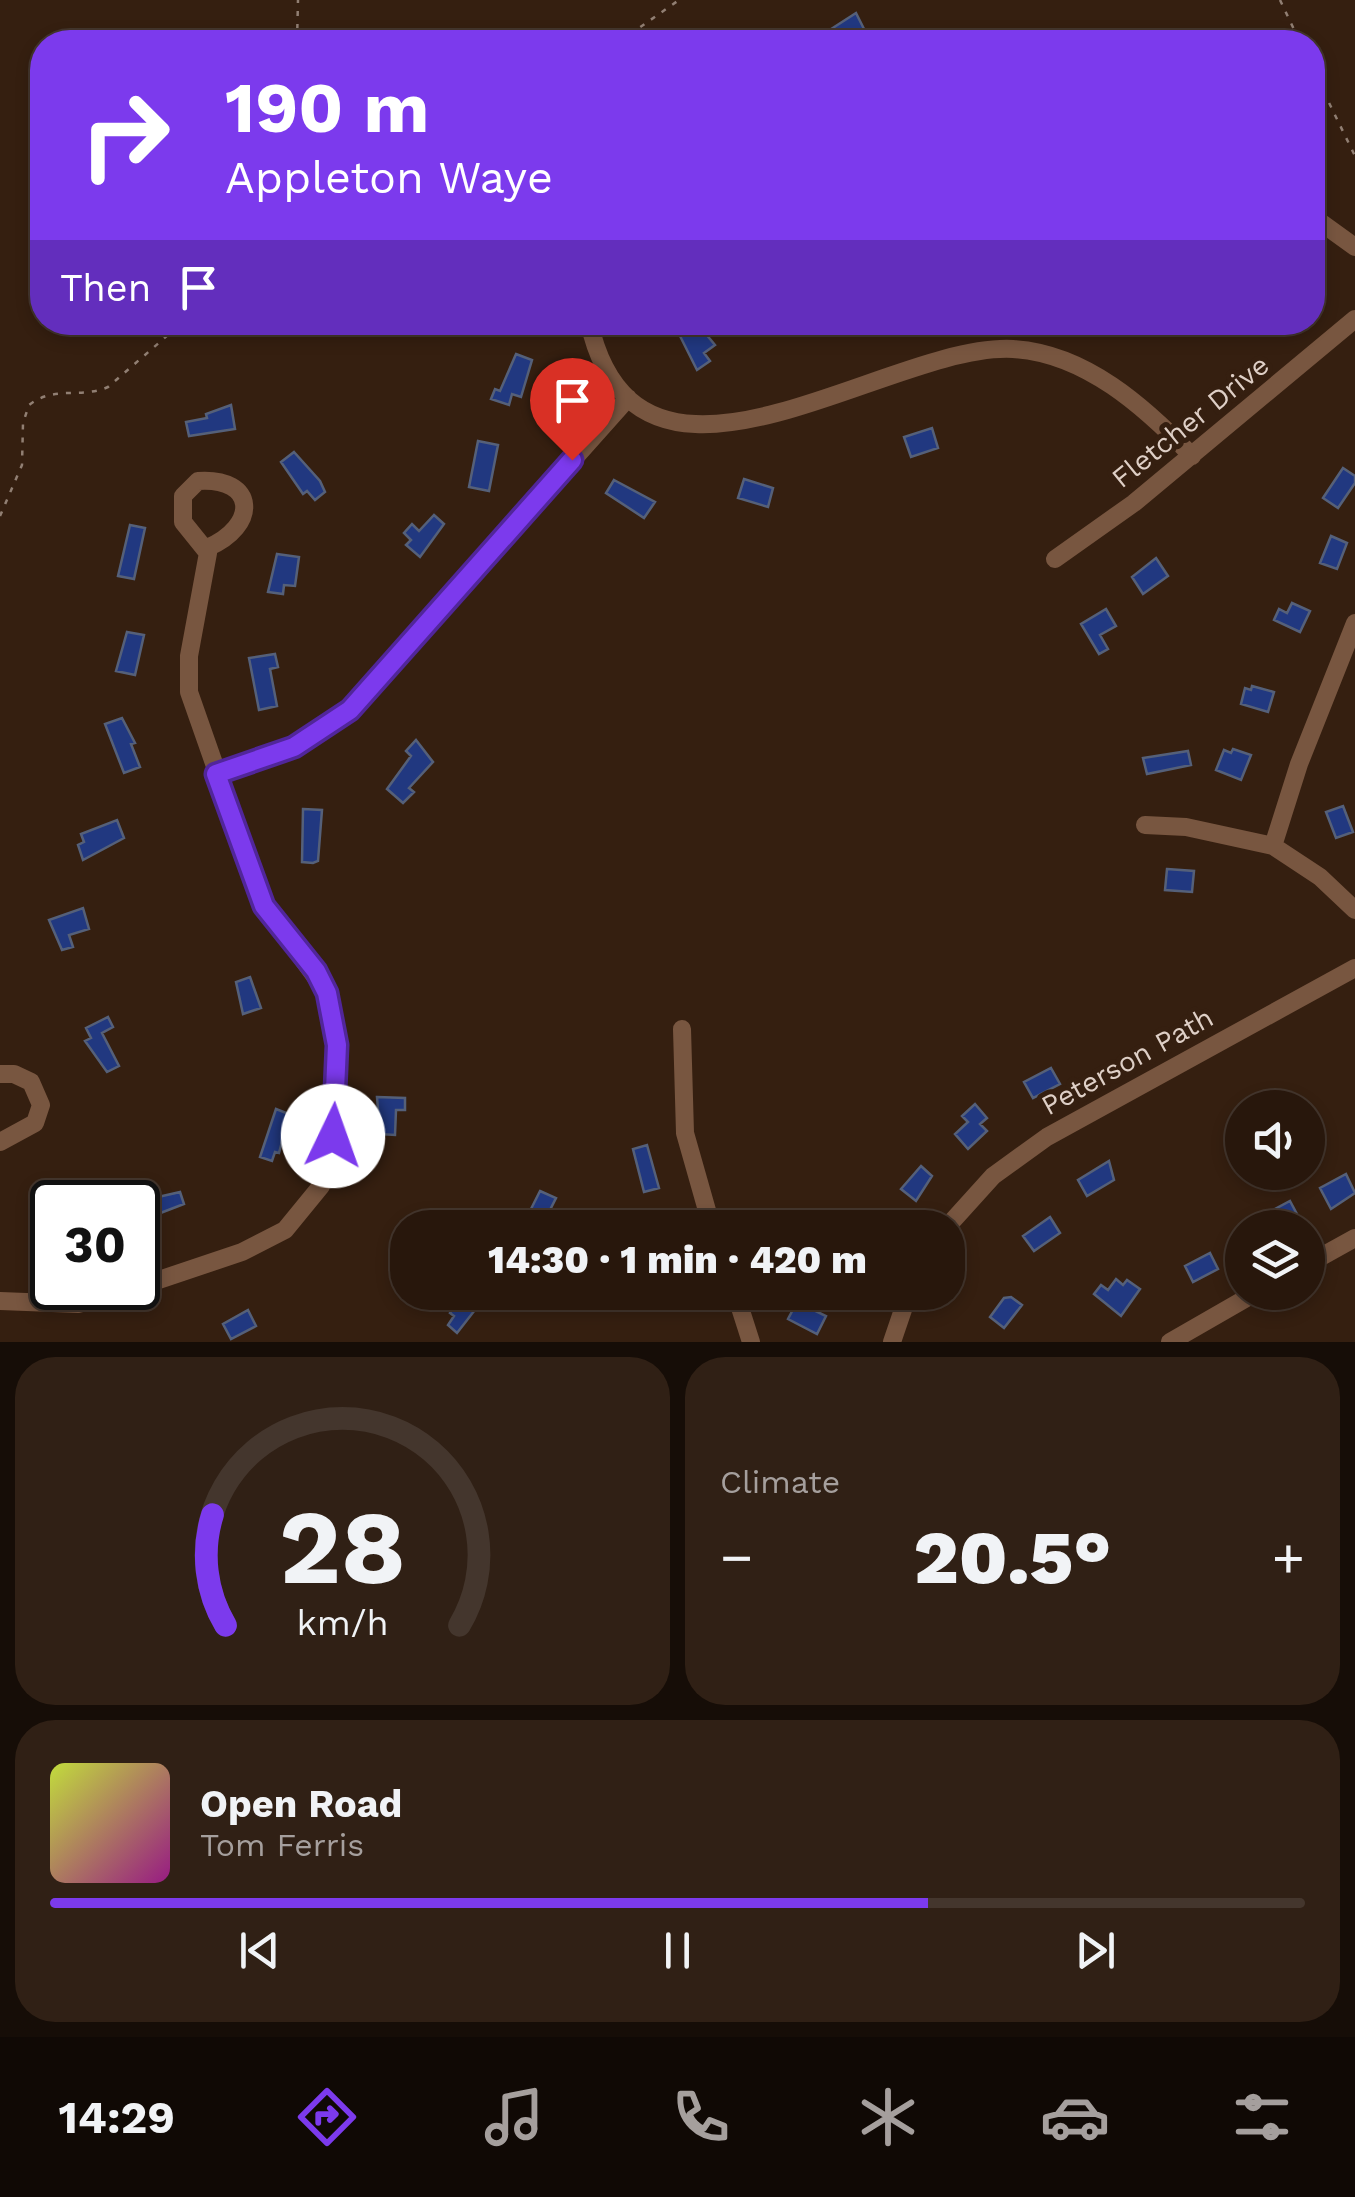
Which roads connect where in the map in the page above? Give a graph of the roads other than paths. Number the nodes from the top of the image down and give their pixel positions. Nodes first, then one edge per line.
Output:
1 (1325, 225) edge
2 (1355, 247) edge
3 (1355, 318) edge
4 (594, 335) edge
5 (628, 398) junction
6 (1192, 456) junction
7 (206, 548) dead end
8 (1055, 559) dead end
9 (1355, 624) edge
10 (216, 774) junction
11 (1146, 825) dead end
12 (1273, 846) junction
13 (1355, 910) edge
14 (1355, 968) edge
15 (682, 1029) dead end
16 (0, 1074) edge
17 (0, 1142) edge
18 (707, 1210) edge
19 (962, 1210) edge
20 (1355, 1238) edge
21 (1325, 1255) edge
22 (160, 1279) edge
23 (0, 1301) edge
24 (30, 1302) edge
25 (740, 1310) edge
26 (904, 1310) edge
27 (1226, 1310) edge
28 (751, 1342) edge
29 (892, 1342) edge
30 (1170, 1342) edge

1 - 2 street
3 - 6 street, Fletcher Drive
4 - 5 street
5 - 6 street
5 - 10 street
6 - 8 street, Fletcher Drive
7 - 10 street
9 - 12 street
10 - 22 street
11 - 12 street
12 - 13 street
14 - 19 street, Peterson Path
15 - 18 street
16 - 17 street
20 - 21 street
23 - 24 street
25 - 28 street
26 - 29 street
27 - 30 street

